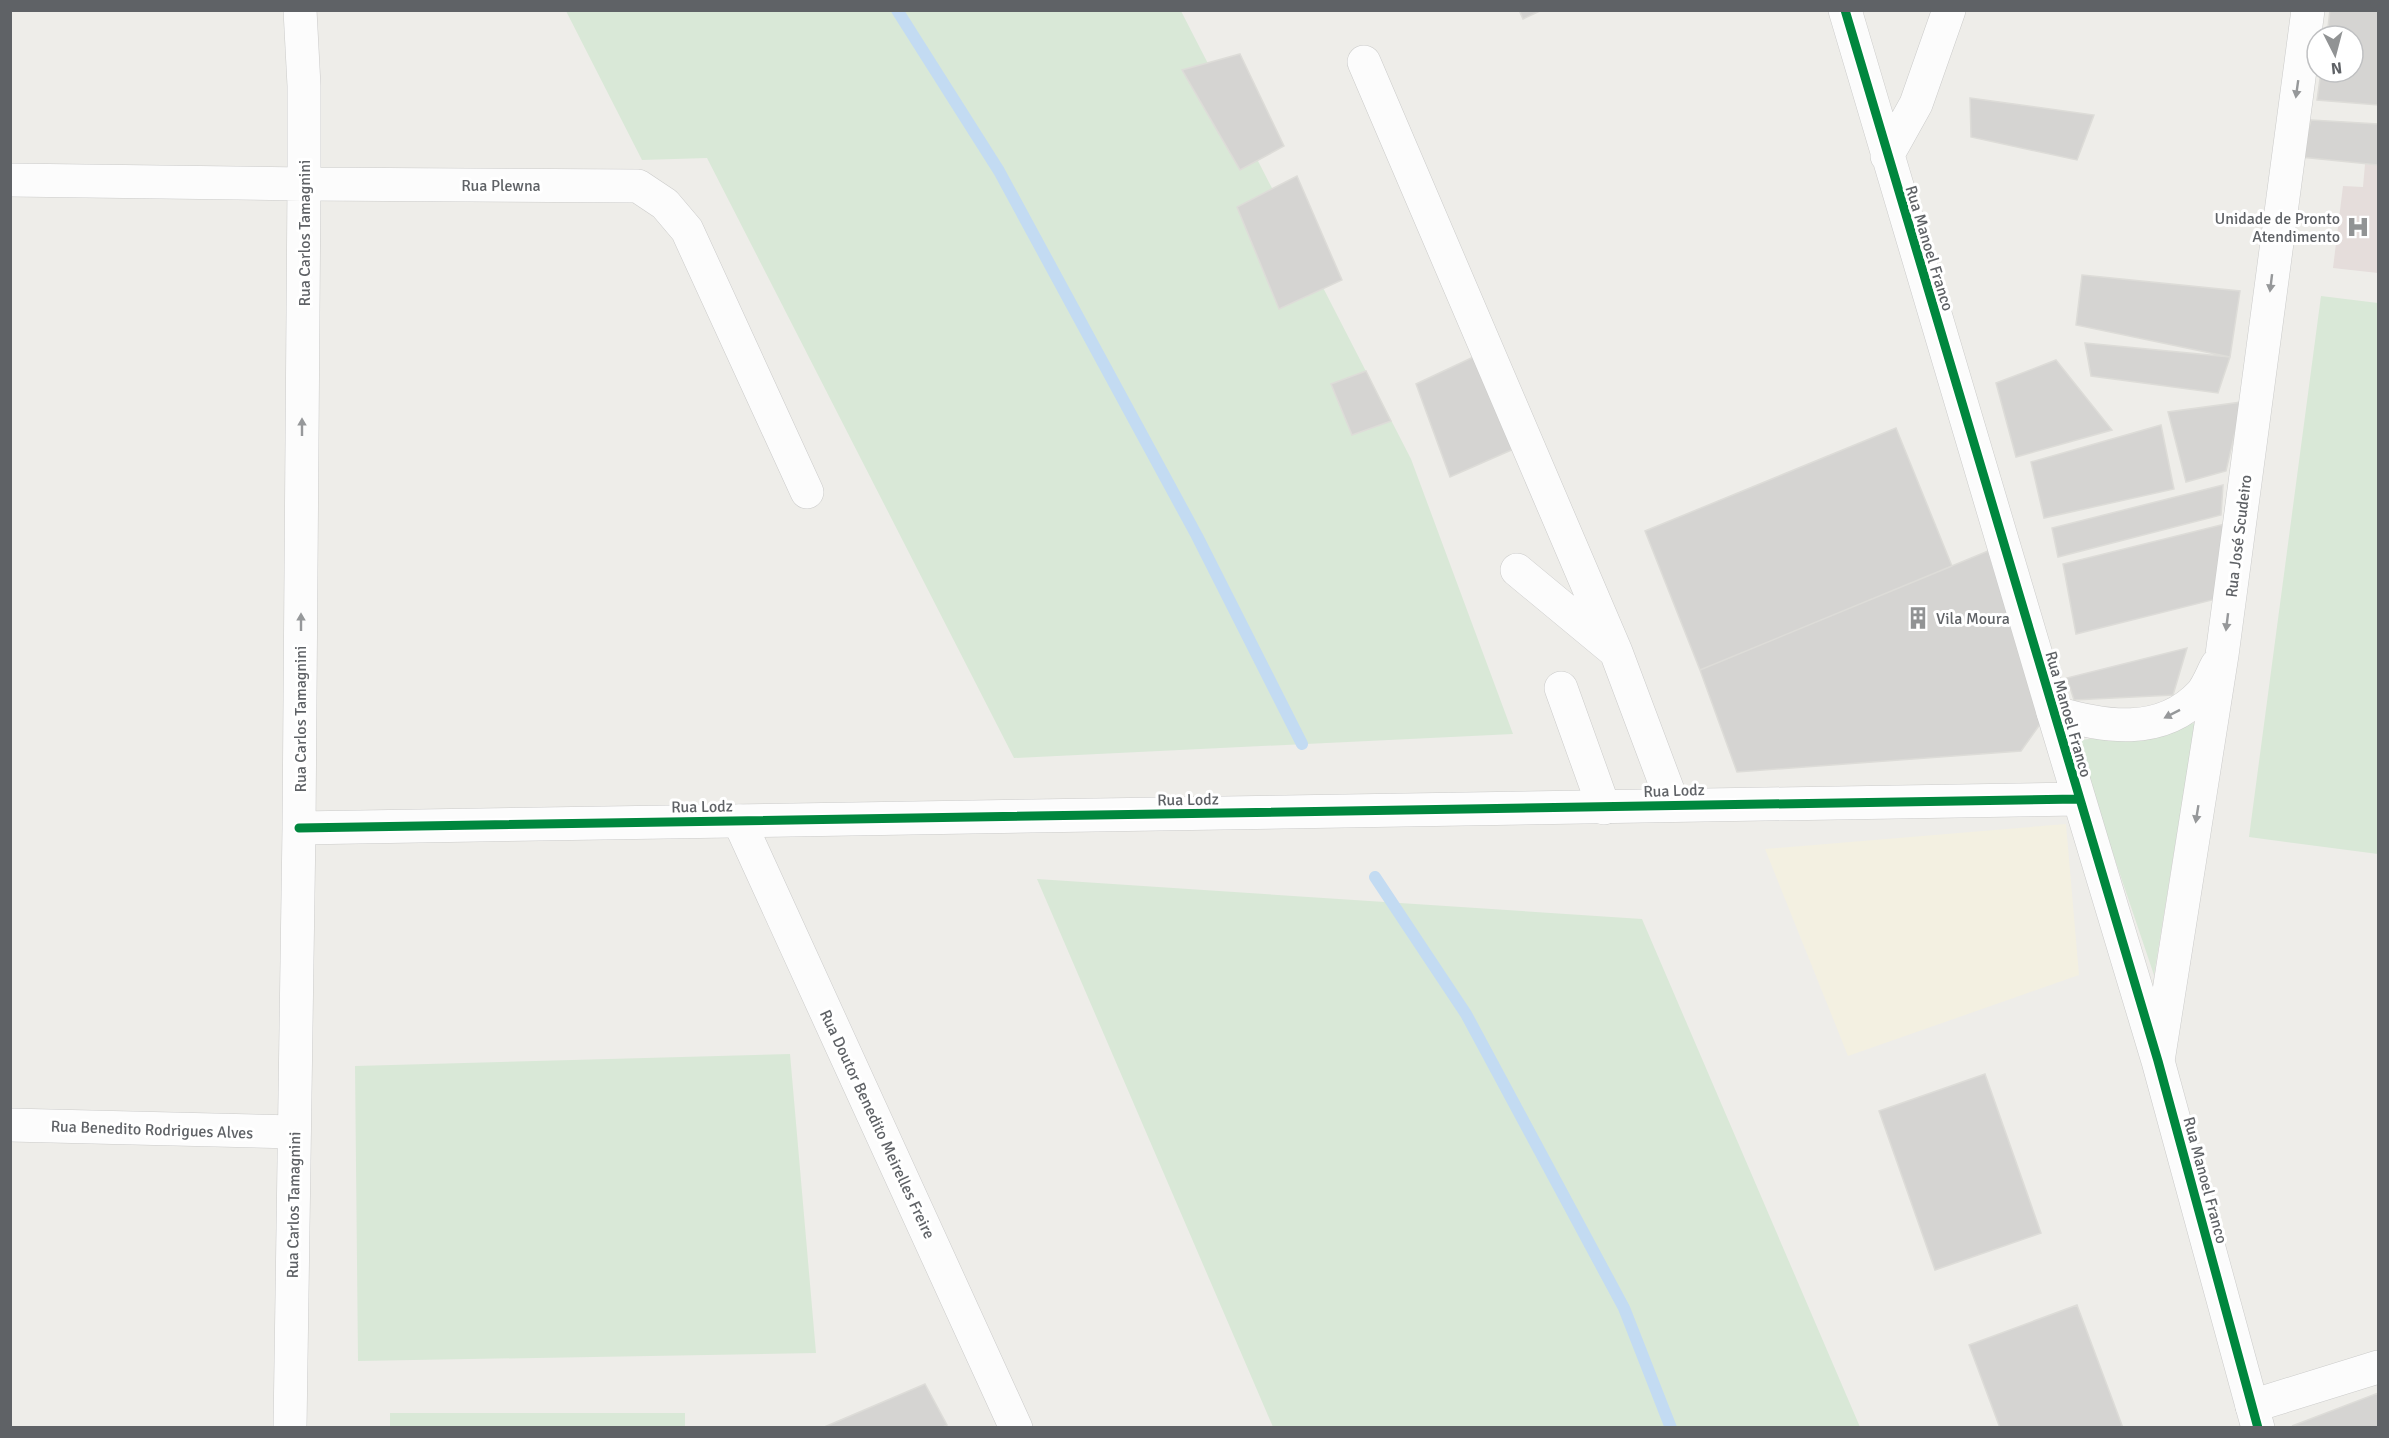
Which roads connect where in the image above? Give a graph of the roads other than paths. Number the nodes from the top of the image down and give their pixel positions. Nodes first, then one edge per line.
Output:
1 (300, 10) edge
2 (1845, 10) edge
3 (1949, 10) edge
4 (2308, 10) edge
5 (1364, 62) dead end
6 (1887, 156) junction
7 (10, 180) edge
8 (304, 184) junction
9 (807, 492) dead end
10 (1517, 570) dead end
11 (1616, 652) junction
12 (2222, 655) junction
13 (1561, 688) dead end
14 (2053, 712) junction
15 (2078, 799) junction
16 (1673, 804) junction
17 (1604, 808) junction
18 (739, 821) junction
19 (299, 828) junction
20 (2158, 1061) junction
21 (10, 1125) edge
22 (294, 1132) junction
23 (2379, 1367) edge
24 (2255, 1417) edge
25 (290, 1428) edge
26 (1016, 1428) edge

1 - 8 street, Rua Carlos Tamagnini
2 - 6 street, Rua Manoel Franco
3 - 6 street
4 -> 12 street, Rua José Scudeiro
5 - 11 street
6 - 14 street, Rua Manoel Franco
7 - 8 street, Rua Plewna
8 - 9 street, Rua Plewna
19 -> 8 street, Rua Carlos Tamagnini
10 - 11 street
11 - 16 street
12 -> 14 street
12 -> 20 street, Rua José Scudeiro
13 - 17 street
14 - 15 street, Rua Manoel Franco
15 - 16 street, Rua Lodz
15 - 20 street, Rua Manoel Franco
16 - 17 street, Rua Lodz
17 - 18 street, Rua Lodz
18 - 19 street, Rua Lodz
18 - 26 street, Rua Doutor Benedito Meirelles Freire
19 - 22 street, Rua Carlos Tamagnini
20 - 24 street, Rua Manoel Franco
21 - 22 street, Rua Benedito Rodrigues Alves
22 - 25 street, Rua Carlos Tamagnini
23 - 24 street

